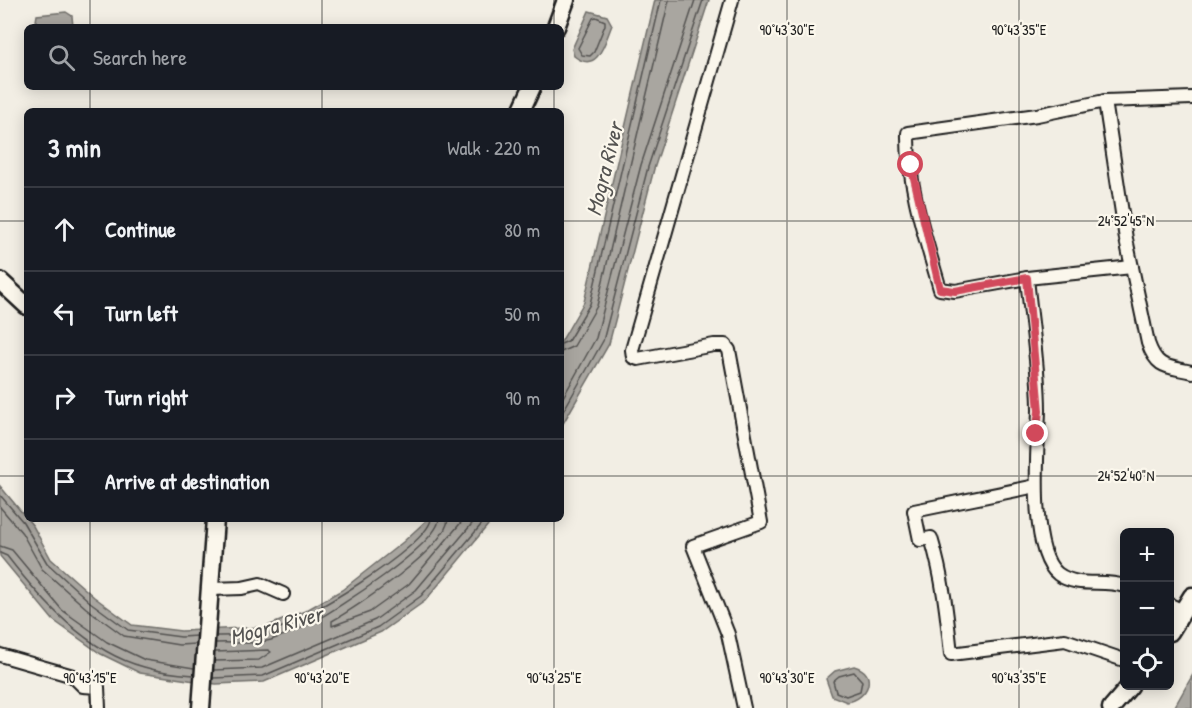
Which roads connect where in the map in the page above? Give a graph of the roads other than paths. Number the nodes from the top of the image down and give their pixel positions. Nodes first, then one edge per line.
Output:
1 (566, 0) edge
2 (732, 0) edge
3 (557, 24) edge
4 (531, 90) edge
5 (1192, 98) edge
6 (1105, 101) junction
7 (522, 108) edge
8 (1132, 267) junction
9 (1027, 278) junction
10 (0, 281) edge
11 (24, 303) edge
12 (1192, 372) edge
13 (1036, 486) junction
14 (215, 522) edge
15 (1120, 586) edge
16 (211, 592) junction
17 (283, 594) dead end
18 (1192, 596) edge
19 (1176, 608) edge
20 (0, 655) edge
21 (1120, 658) edge
22 (1127, 690) edge
23 (202, 704) edge
24 (99, 708) edge
25 (744, 708) edge
26 (1112, 708) edge

1 - 3 street
2 - 25 street
4 - 7 street
5 - 6 street
6 - 8 street
6 - 9 street
8 - 9 street
8 - 12 street
9 - 13 street
10 - 11 street
13 - 15 street
13 - 21 street
14 - 16 street
16 - 17 street
16 - 23 street
18 - 19 street
20 - 24 street
22 - 26 street

